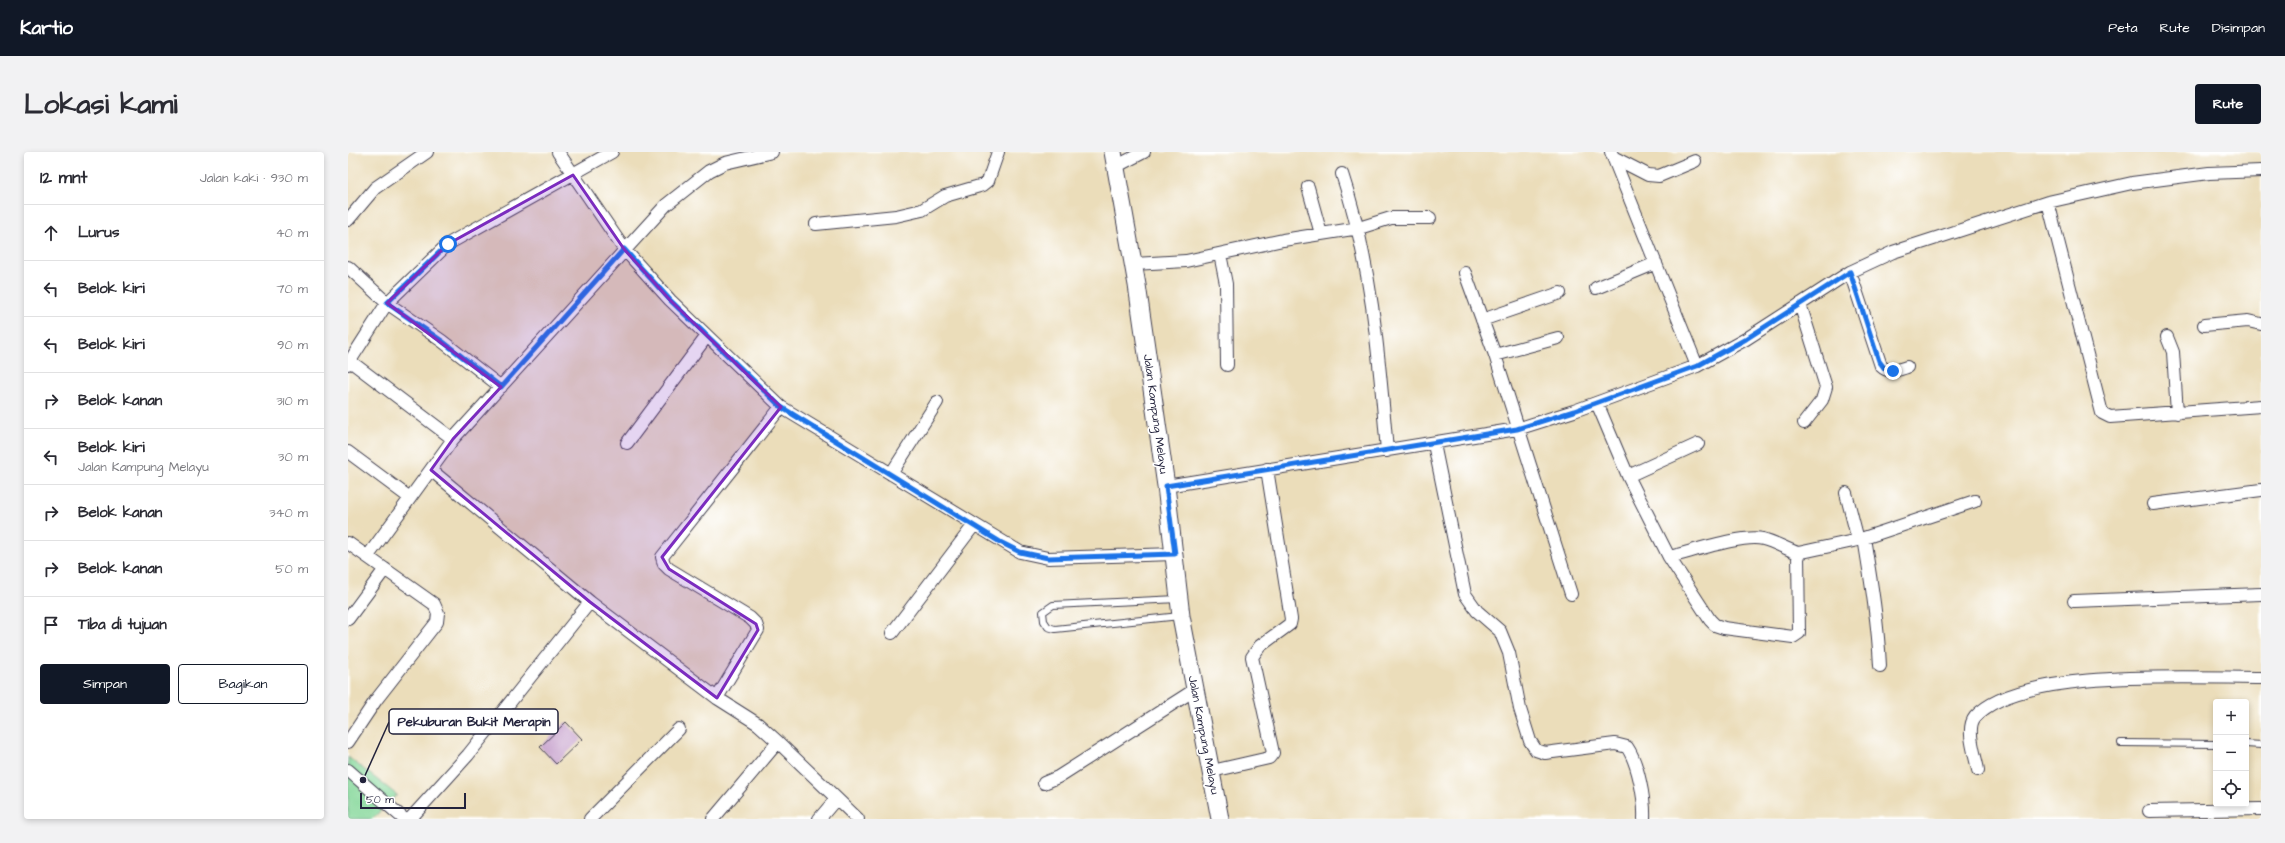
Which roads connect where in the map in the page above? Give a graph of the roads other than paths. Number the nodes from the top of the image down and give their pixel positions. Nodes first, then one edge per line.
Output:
1 (427, 152) edge
2 (558, 152) edge
3 (612, 152) edge
4 (998, 152) edge
5 (1144, 152) edge
6 (767, 153) edge
7 (1612, 155) edge
8 (1114, 160) edge
9 (1695, 161) dead end
10 (2261, 171) edge
11 (1342, 174) dead end
12 (573, 175) junction
13 (1308, 187) dead end
14 (2048, 202) junction
15 (1430, 218) dead end
16 (348, 220) edge
17 (816, 224) dead end
18 (1359, 228) junction
19 (1321, 234) junction
20 (624, 249) junction
21 (1220, 254) junction
22 (1656, 263) junction
23 (1134, 264) junction
24 (348, 267) edge
25 (1850, 272) junction
26 (1465, 273) dead end
27 (1596, 288) dead end
28 (1560, 293) dead end
29 (387, 303) junction
30 (1800, 304) junction
31 (1482, 320) junction
32 (2261, 324) edge
33 (2204, 325) dead end
34 (707, 336) junction
35 (1558, 338) dead end
36 (2167, 338) dead end
37 (1495, 355) junction
38 (349, 362) edge
39 (1227, 365) dead end
40 (1697, 366) junction
41 (1907, 367) dead end
42 (501, 387) junction
43 (937, 402) dead end
44 (1597, 403) junction
45 (2261, 406) edge
46 (781, 407) junction
47 (2177, 413) junction
48 (1804, 423) dead end
49 (1517, 429) junction
50 (453, 439) junction
51 (627, 443) dead end
52 (1434, 444) junction
53 (1698, 444) dead end
54 (1387, 451) junction
55 (348, 452) edge
56 (1267, 469) junction
57 (431, 470) junction
58 (891, 474) junction
59 (1628, 476) junction
60 (1166, 486) junction
61 (2261, 490) edge
62 (1846, 493) dead end
63 (410, 498) junction
64 (1975, 501) dead end
65 (2153, 504) dead end
66 (974, 525) junction
67 (1861, 539) junction
68 (348, 543) edge
69 (1798, 553) junction
70 (1175, 554) junction
71 (368, 556) junction
72 (1669, 557) junction
73 (385, 569) junction
74 (1571, 594) dead end
75 (2261, 594) edge
76 (1179, 599) junction
77 (2074, 601) dead end
78 (590, 602) junction
79 (1181, 616) junction
80 (348, 618) edge
81 (892, 633) dead end
82 (1880, 666) dead end
83 (2261, 678) edge
84 (1196, 689) junction
85 (717, 698) junction
86 (679, 729) dead end
87 (348, 742) edge
88 (778, 742) junction
89 (2121, 743) dead end
90 (2213, 744) edge
91 (2249, 744) edge
92 (2261, 745) edge
93 (348, 770) edge
94 (1978, 770) dead end
95 (1212, 771) junction
96 (1044, 783) dead end
97 (836, 799) junction
98 (2261, 809) edge
99 (2149, 811) dead end
100 (404, 819) edge
101 (410, 819) edge
102 (590, 819) edge
103 (713, 819) edge
104 (818, 819) edge
105 (858, 819) edge
106 (1220, 819) edge
107 (1644, 819) edge

1 - 16 street
2 - 12 street
3 - 12 street
4 - 17 street
5 - 8 street
6 - 20 street
7 - 9 street
7 - 22 street
8 - 23 main road, Jalan Kampung Melayu
10 - 14 street
11 - 18 street
12 - 20 street
12 - 29 street
13 - 19 street
14 - 25 street
14 - 47 street
15 - 18 street
18 - 19 street
18 - 54 street
19 - 21 street
20 - 34 street
20 - 42 street
21 - 23 street
21 - 39 street
22 - 27 street
22 - 40 street
23 - 60 main road, Jalan Kampung Melayu
24 - 29 street
25 - 30 street
25 - 41 street
26 - 31 street
28 - 31 street
29 - 38 street
29 - 42 street
30 - 40 street
30 - 48 street
31 - 37 street
32 - 33 street
34 - 46 street
34 - 51 street
35 - 37 street
36 - 47 street
37 - 49 street
38 - 50 street
40 - 44 street
42 - 50 street
43 - 58 street
44 - 49 street
44 - 59 street
45 - 47 street
46 - 58 street
46 - 85 street
49 - 52 street
49 - 74 street
50 - 57 street
52 - 54 street
52 - 107 street
53 - 59 street
54 - 56 street
55 - 63 street
56 - 60 street
56 - 95 street
57 - 63 street
57 - 78 street
58 - 66 street
59 - 72 street
60 - 70 main road, Jalan Kampung Melayu
61 - 65 street
62 - 67 street
63 - 71 street
64 - 67 street
66 - 70 street
66 - 81 street
67 - 69 street
67 - 82 street
68 - 71 street
69 - 72 street
69 - 72 street
70 - 76 main road, Jalan Kampung Melayu
71 - 73 street
73 - 80 street
73 - 87 street
75 - 77 street
76 - 79 main road, Jalan Kampung Melayu
76 - 79 lane
78 - 85 street
78 - 101 street
79 - 84 main road, Jalan Kampung Melayu
83 - 94 street
84 - 95 main road, Jalan Kampung Melayu
84 - 96 street
85 - 88 street
86 - 102 street
88 - 97 street
88 - 103 street
89 - 90 lane
91 - 92 lane
93 - 100 street
95 - 106 main road, Jalan Kampung Melayu
97 - 104 street
97 - 105 street
98 - 99 street

